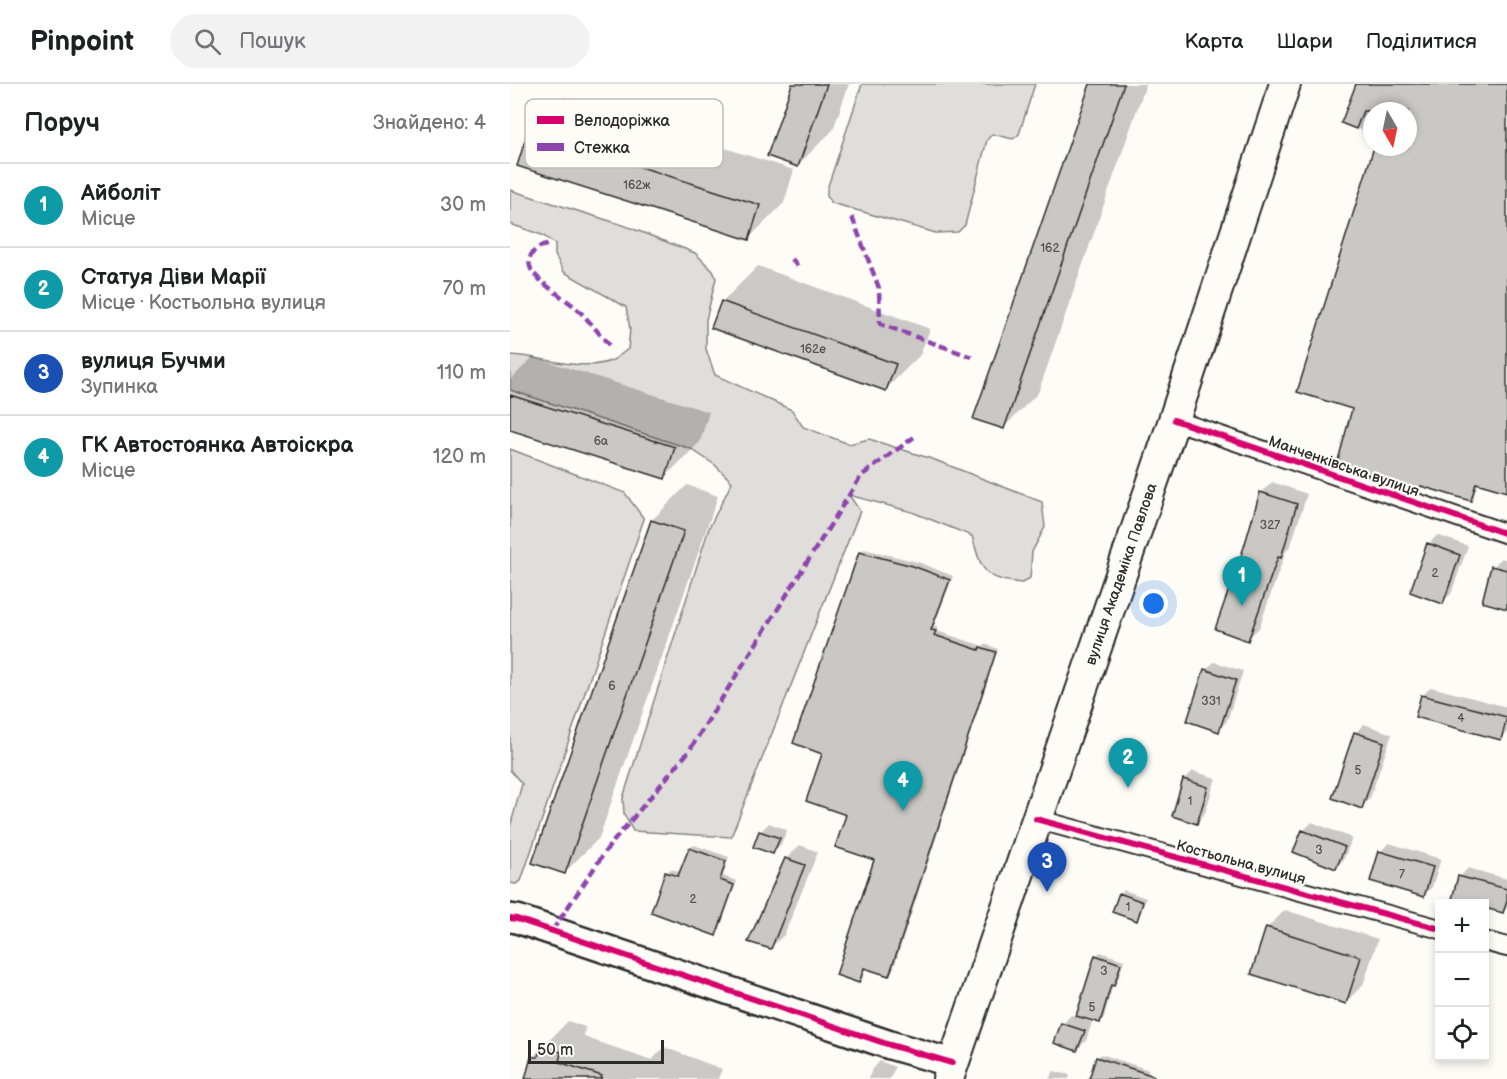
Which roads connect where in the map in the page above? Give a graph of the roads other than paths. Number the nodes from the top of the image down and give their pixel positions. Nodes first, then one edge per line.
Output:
1 (1285, 84) edge
2 (1174, 420) junction
3 (1507, 534) edge
4 (1036, 819) junction
5 (510, 918) edge
6 (1435, 928) edge
7 (1489, 942) edge
8 (1507, 947) edge
9 (950, 1071) edge

1 - 2 main road, вулиця Академіка Павлова
2 - 3 street, Манченківська вулиця
2 - 4 main road, вулиця Академіка Павлова
4 - 6 street, Костьольна вулиця
4 - 9 main road, вулиця Академіка Павлова
5 - 9 street
7 - 8 street

